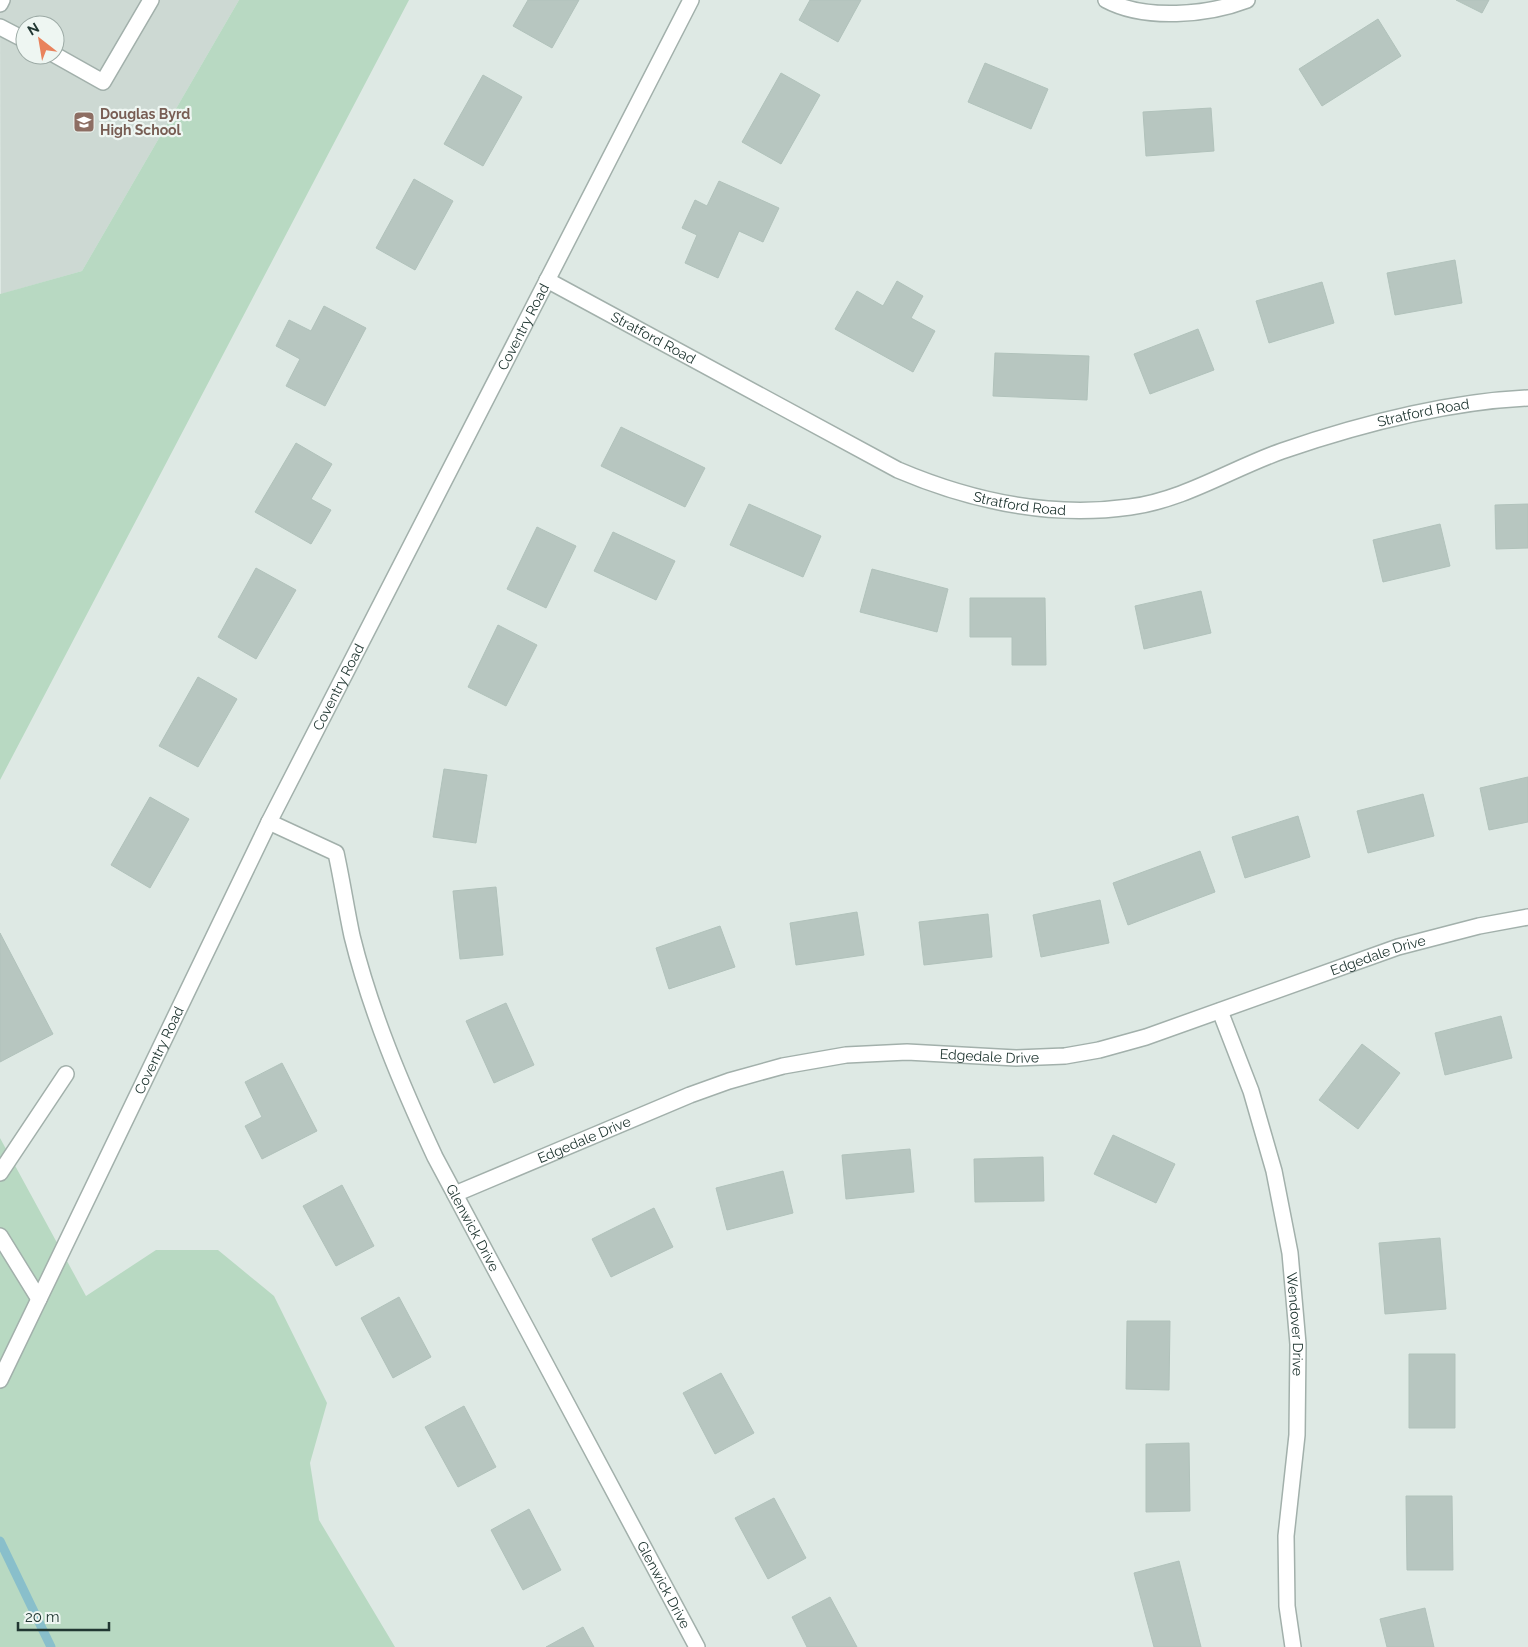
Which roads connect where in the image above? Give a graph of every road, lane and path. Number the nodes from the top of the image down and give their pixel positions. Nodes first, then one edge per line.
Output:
1 (2, 0) edge
2 (151, 0) edge
3 (691, 0) edge
4 (1106, 0) edge
5 (1247, 0) edge
6 (0, 4) edge
7 (0, 27) edge
8 (15, 35) edge
9 (65, 60) edge
10 (547, 280) junction
11 (1528, 398) edge
12 (269, 822) junction
13 (1528, 917) edge
14 (1220, 1011) junction
15 (66, 1074) dead end
16 (0, 1173) edge
17 (455, 1194) junction
18 (0, 1236) edge
19 (39, 1299) junction
20 (0, 1380) edge
21 (697, 1647) edge
22 (1293, 1647) edge

1 - 6 street
2 - 9 street
3 - 10 street, Coventry Road
4 - 5 street
7 - 8 street
10 - 11 street, Stratford Road
10 - 12 street, Coventry Road
12 - 17 street, Glenwick Drive
12 - 19 street, Coventry Road
13 - 14 street, Edgedale Drive
14 - 17 street, Edgedale Drive
14 - 22 street, Wendover Drive
15 - 16 street
17 - 21 street, Glenwick Drive
18 - 19 street
19 - 20 street, Coventry Road

